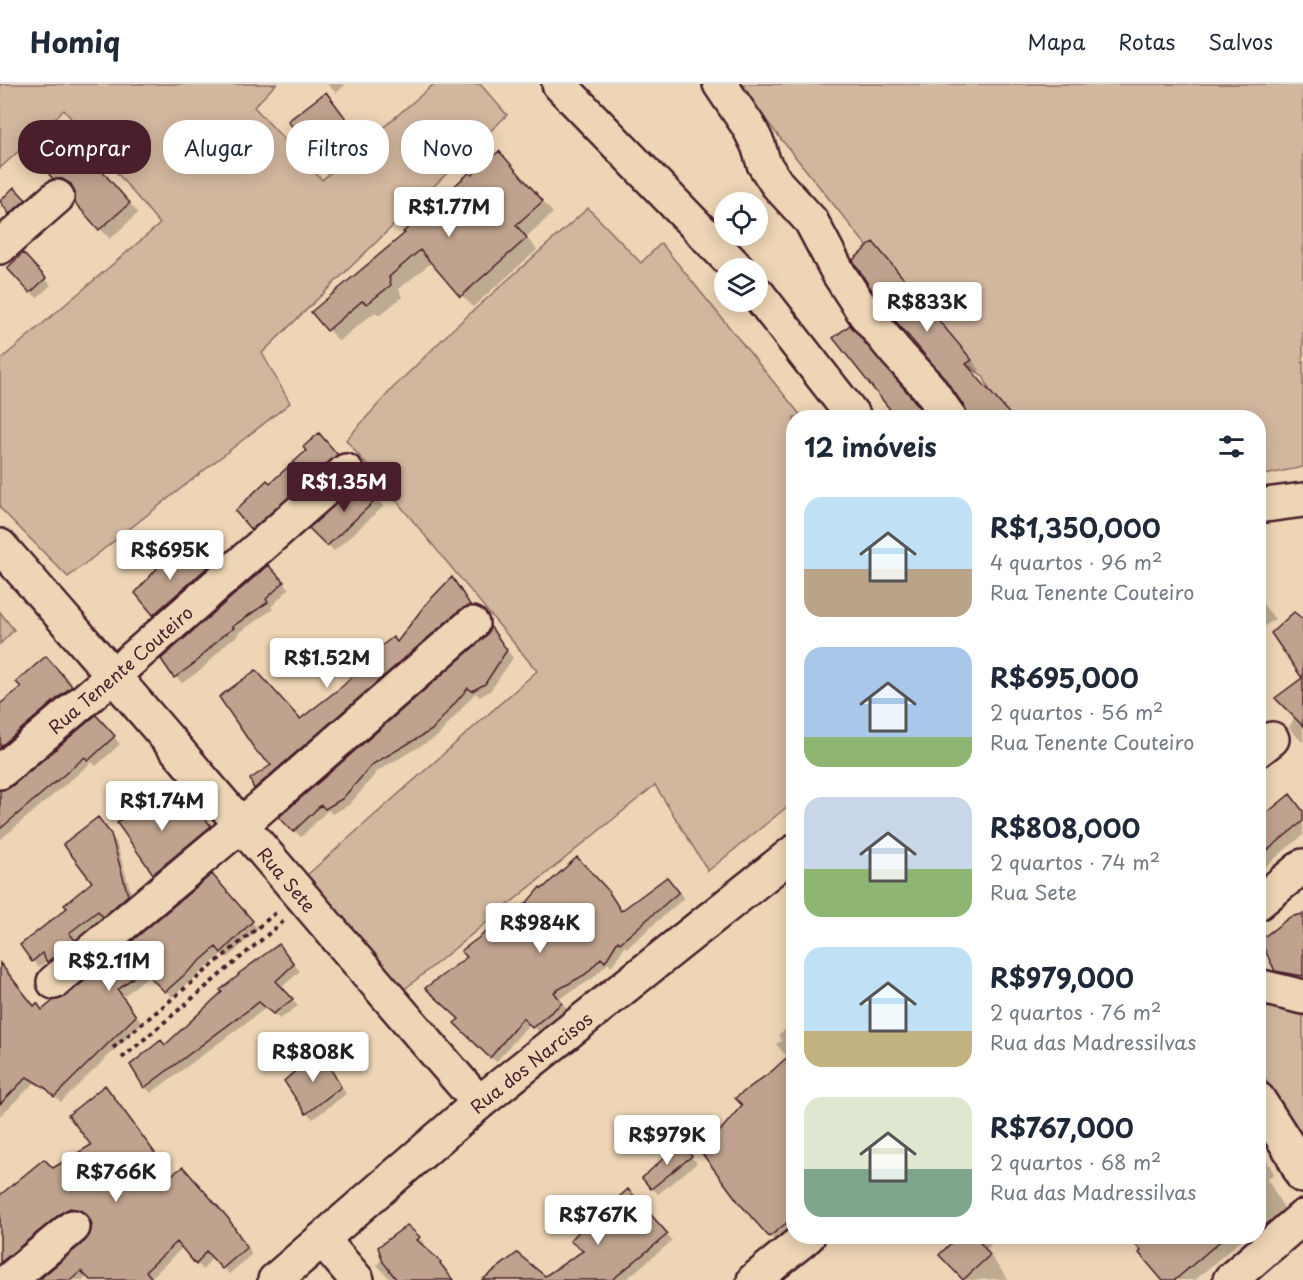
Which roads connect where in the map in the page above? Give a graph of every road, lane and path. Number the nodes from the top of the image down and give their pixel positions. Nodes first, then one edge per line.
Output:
1 (559, 84) edge
2 (720, 84) edge
3 (57, 197) dead end
4 (0, 247) edge
5 (727, 258) edge
6 (768, 307) edge
7 (849, 410) edge
8 (944, 410) edge
9 (346, 471) dead end
10 (1303, 500) edge
11 (1266, 505) edge
12 (0, 546) edge
13 (472, 624) dead end
14 (114, 675) junction
15 (0, 772) edge
16 (241, 825) junction
17 (786, 858) edge
18 (1303, 866) edge
19 (1266, 896) edge
20 (302, 899) junction
21 (54, 982) dead end
22 (1266, 988) edge
23 (1303, 997) edge
24 (113, 1048) dead end
25 (122, 1058) dead end
26 (479, 1103) junction
27 (1266, 1111) edge
28 (1299, 1161) edge
29 (1303, 1217) edge
30 (73, 1227) dead end
31 (323, 1240) junction
32 (798, 1244) edge
33 (9, 1280) edge
34 (275, 1280) edge
35 (357, 1280) edge
36 (754, 1280) edge
37 (1230, 1280) edge

1 - 5 street
2 - 8 street
3 - 4 street
6 - 7 street
9 - 14 street, Rua Tenente Couteiro
10 - 11 street
12 - 14 street, Rua Sete
13 - 16 street
14 - 15 street, Rua Tenente Couteiro
14 - 16 street, Rua Sete
16 - 20 street, Rua Sete
16 - 21 street
17 - 26 street, Rua dos Narcisos
18 - 19 street
20 - 24 path
20 - 25 path
20 - 26 street, Rua Sete
22 - 23 street
26 - 31 street, Rua dos Narcisos
27 - 28 street
29 - 37 street
30 - 33 street
31 - 34 street, Rua dos Narcisos
31 - 35 street
32 - 36 street

